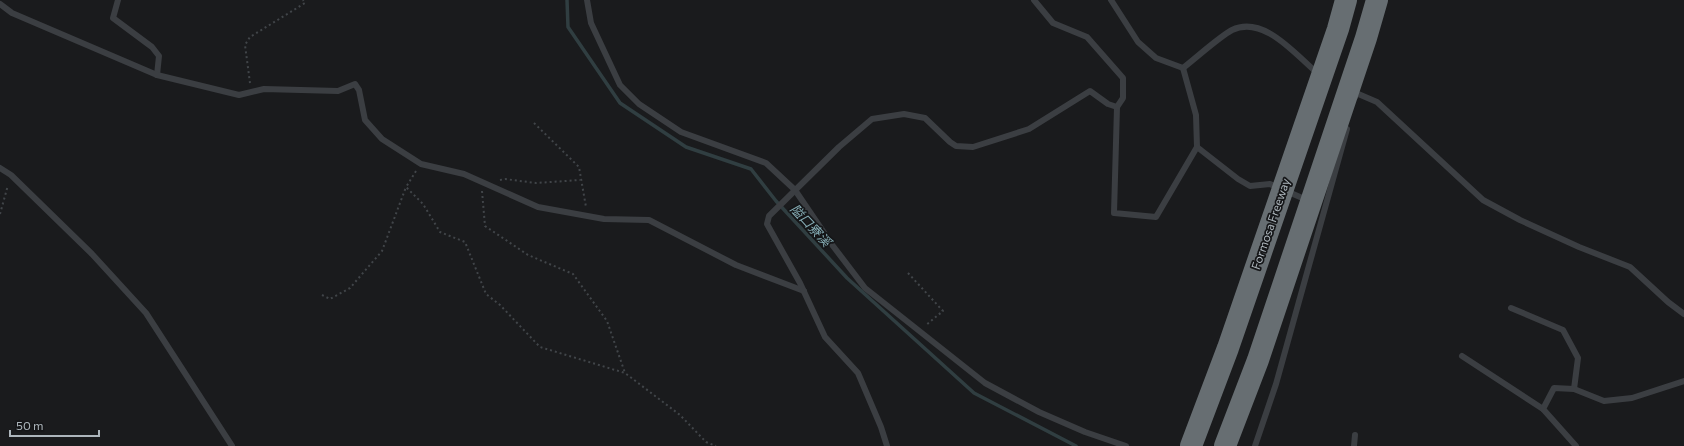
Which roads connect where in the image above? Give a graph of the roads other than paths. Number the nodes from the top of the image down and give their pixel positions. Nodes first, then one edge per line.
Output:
1 (118, 0) edge
2 (587, 0) edge
3 (1034, 0) edge
4 (1111, 0) edge
5 (1346, 0) edge
6 (1377, 0) edge
7 (0, 4) edge
8 (1183, 68) junction
9 (1315, 71) dead end
10 (157, 75) junction
11 (1354, 100) dead end
12 (1117, 106) junction
13 (1348, 123) dead end
14 (1197, 147) junction
15 (0, 168) edge
16 (795, 190) junction
17 (1325, 207) junction
18 (804, 292) junction
19 (1511, 308) dead end
20 (1684, 314) edge
21 (1462, 356) dead end
22 (1684, 381) edge
23 (1677, 384) junction
24 (1684, 386) edge
25 (1574, 389) junction
26 (1543, 408) junction
27 (1355, 435) dead end
28 (232, 446) edge
29 (888, 446) edge
30 (1126, 446) edge
31 (1190, 446) edge
32 (1224, 446) edge
33 (1255, 446) edge
34 (1354, 446) edge
35 (1576, 446) edge

1 - 10 lane
2 - 16 lane
3 - 12 lane
4 - 8 lane
5 - 31 highway, Formosa Freeway, bridge
6 - 32 highway, bridge
7 - 10 lane
8 - 9 lane
8 - 14 lane
10 - 18 lane
11 - 20 lane
12 - 14 lane
12 - 16 lane
13 - 17 lane
14 - 17 lane
15 - 28 lane
16 - 18 lane
16 - 30 lane
17 - 33 lane
18 - 29 lane
19 - 25 lane
21 - 26 lane
22 - 23 lane
23 - 24 lane
23 - 25 lane
25 - 26 lane
26 - 35 lane
27 - 34 lane

